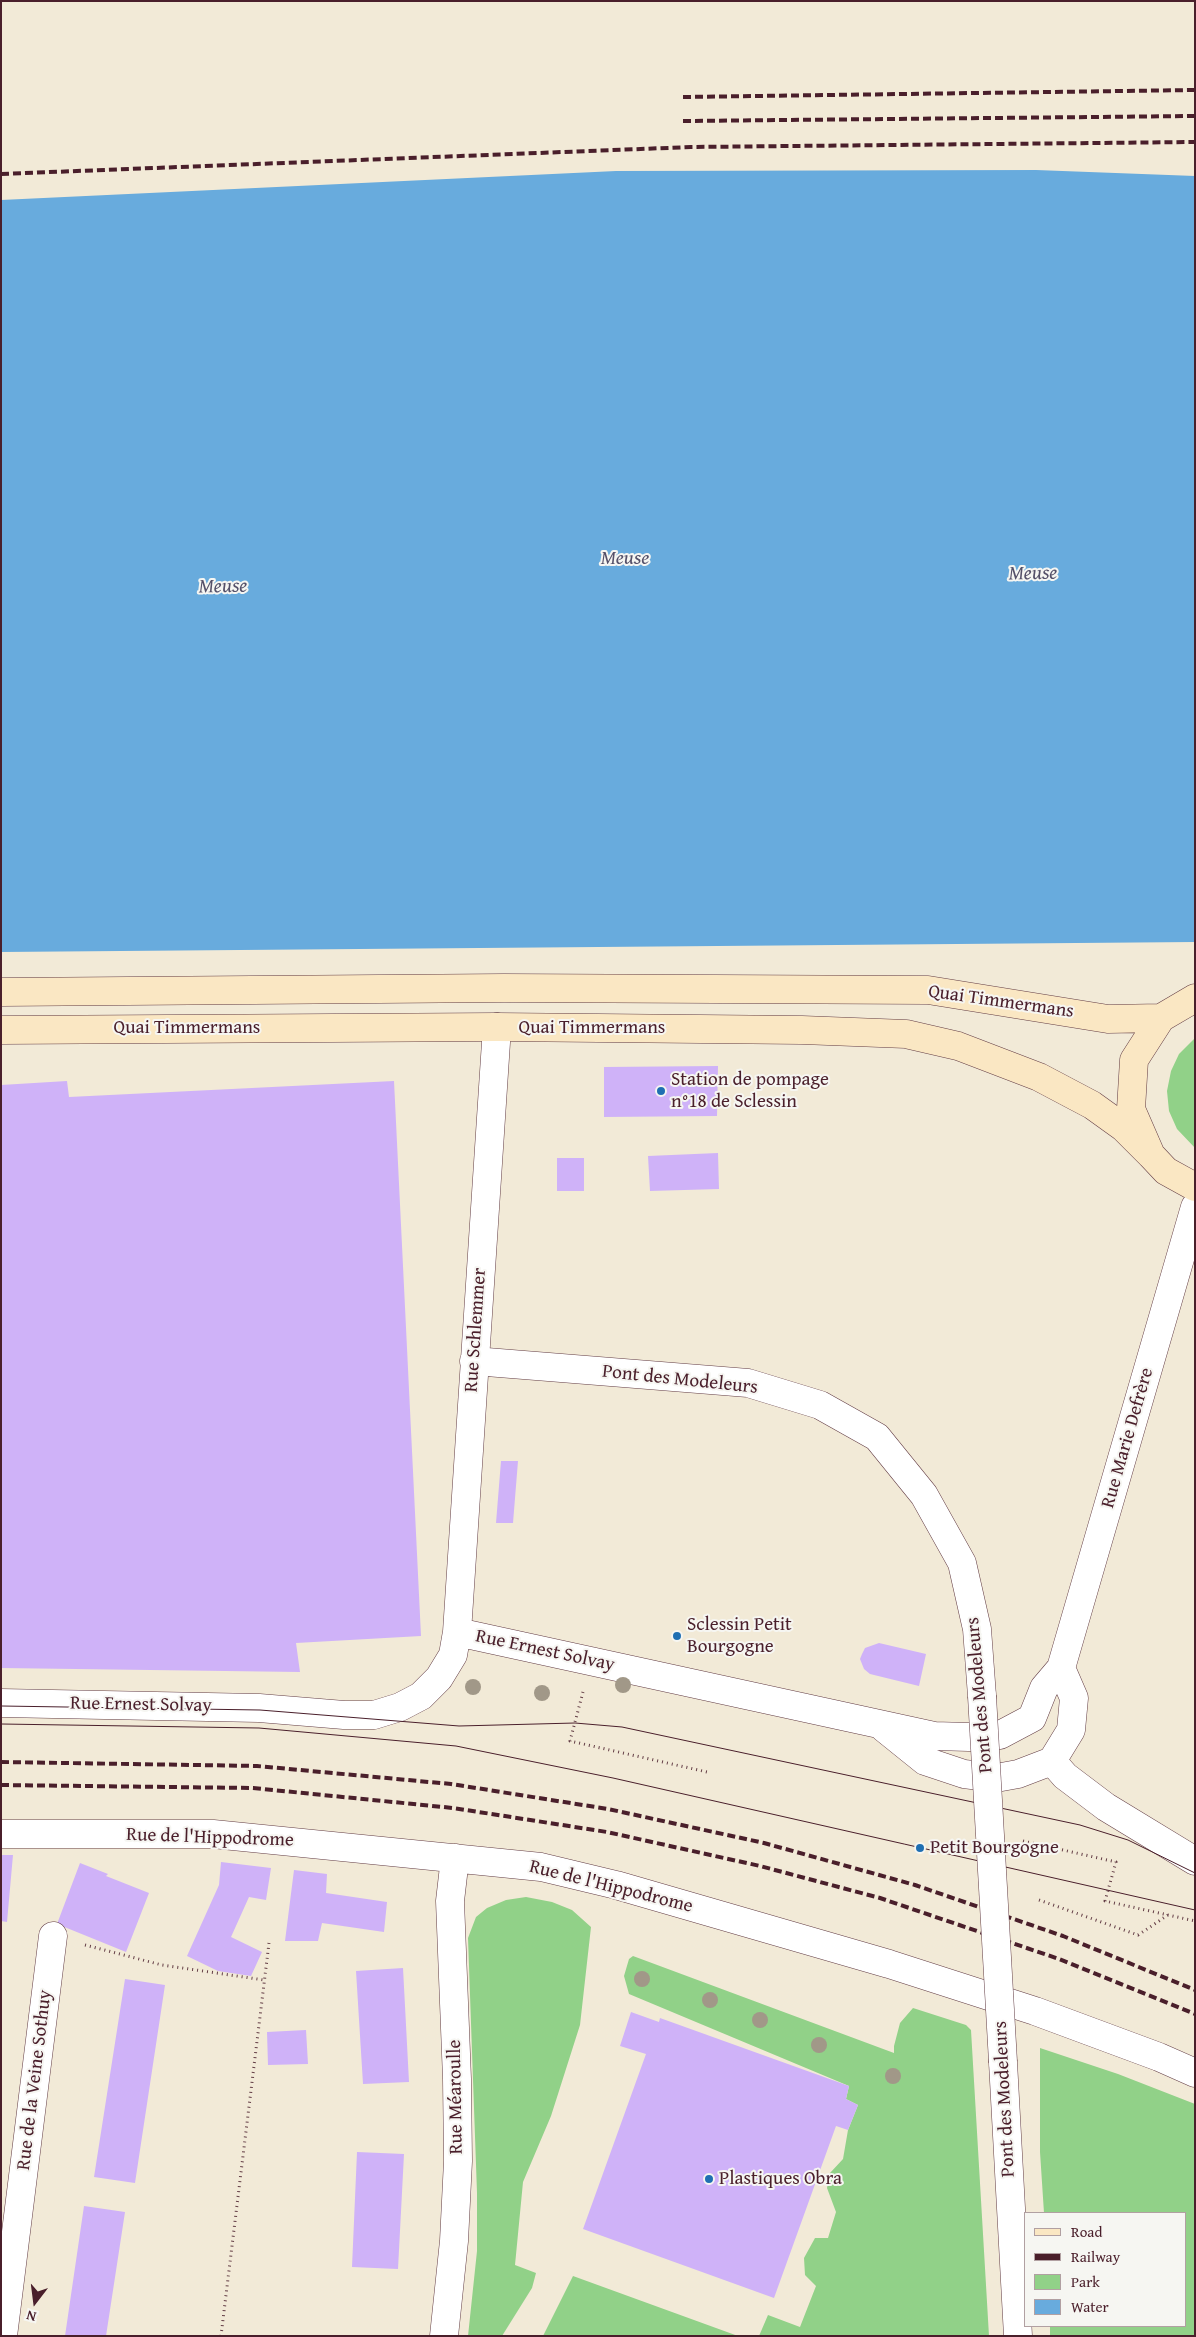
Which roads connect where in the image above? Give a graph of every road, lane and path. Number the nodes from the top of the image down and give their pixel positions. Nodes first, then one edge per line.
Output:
1 (1, 992) edge
2 (1195, 998) edge
3 (1161, 1018) junction
4 (496, 1027) junction
5 (1, 1030) edge
6 (1151, 1155) junction
7 (1195, 1187) edge
8 (1195, 1208) edge
9 (474, 1361) junction
10 (457, 1632) junction
11 (592, 1660) junction
12 (1061, 1668) junction
13 (1, 1703) edge
14 (1032, 1718) joint
15 (877, 1723) junction
16 (1052, 1761) junction
17 (707, 1772) dead end
18 (1, 1834) edge
19 (1017, 1839) dead end
20 (454, 1858) junction
21 (1195, 1860) edge
22 (1039, 1900) dead end
23 (1169, 1914) junction
24 (1195, 1921) edge
25 (53, 1936) joint
26 (269, 1943) dead end
27 (264, 1980) junction
28 (1195, 2073) edge
29 (3, 2336) edge
30 (221, 2336) edge
31 (444, 2336) edge
32 (1018, 2336) edge

1 - 3 main road, Quai Timmermans
2 - 3 main road
3 - 6 main road
4 - 5 main road, Quai Timmermans
4 - 6 main road, Quai Timmermans
4 - 9 street, Rue Schlemmer
6 - 7 main road, Quai Timmermans
8 - 12 street, Rue Marie Defrère
9 - 10 street, Rue Schlemmer
9 - 32 street, Pont des Modeleurs, bridge
10 - 11 street, Rue Ernest Solvay
10 - 13 street, Rue Ernest Solvay
11 - 15 street, Rue Ernest Solvay
11 - 17 path
12 - 14 street, Rue Marie Defrère
12 - 16 street
14 - 15 street, Rue Ernest Solvay
15 - 16 street
16 - 21 street
18 - 20 street, Rue de l'Hippodrome
19 - 23 path
20 - 28 street, Rue de l'Hippodrome
20 - 31 street, Rue Méaroulle
22 - 23 path
23 - 24 path
25 - 27 path
25 - 29 street, Rue de la Veine Sothuy
26 - 27 path
27 - 30 path

